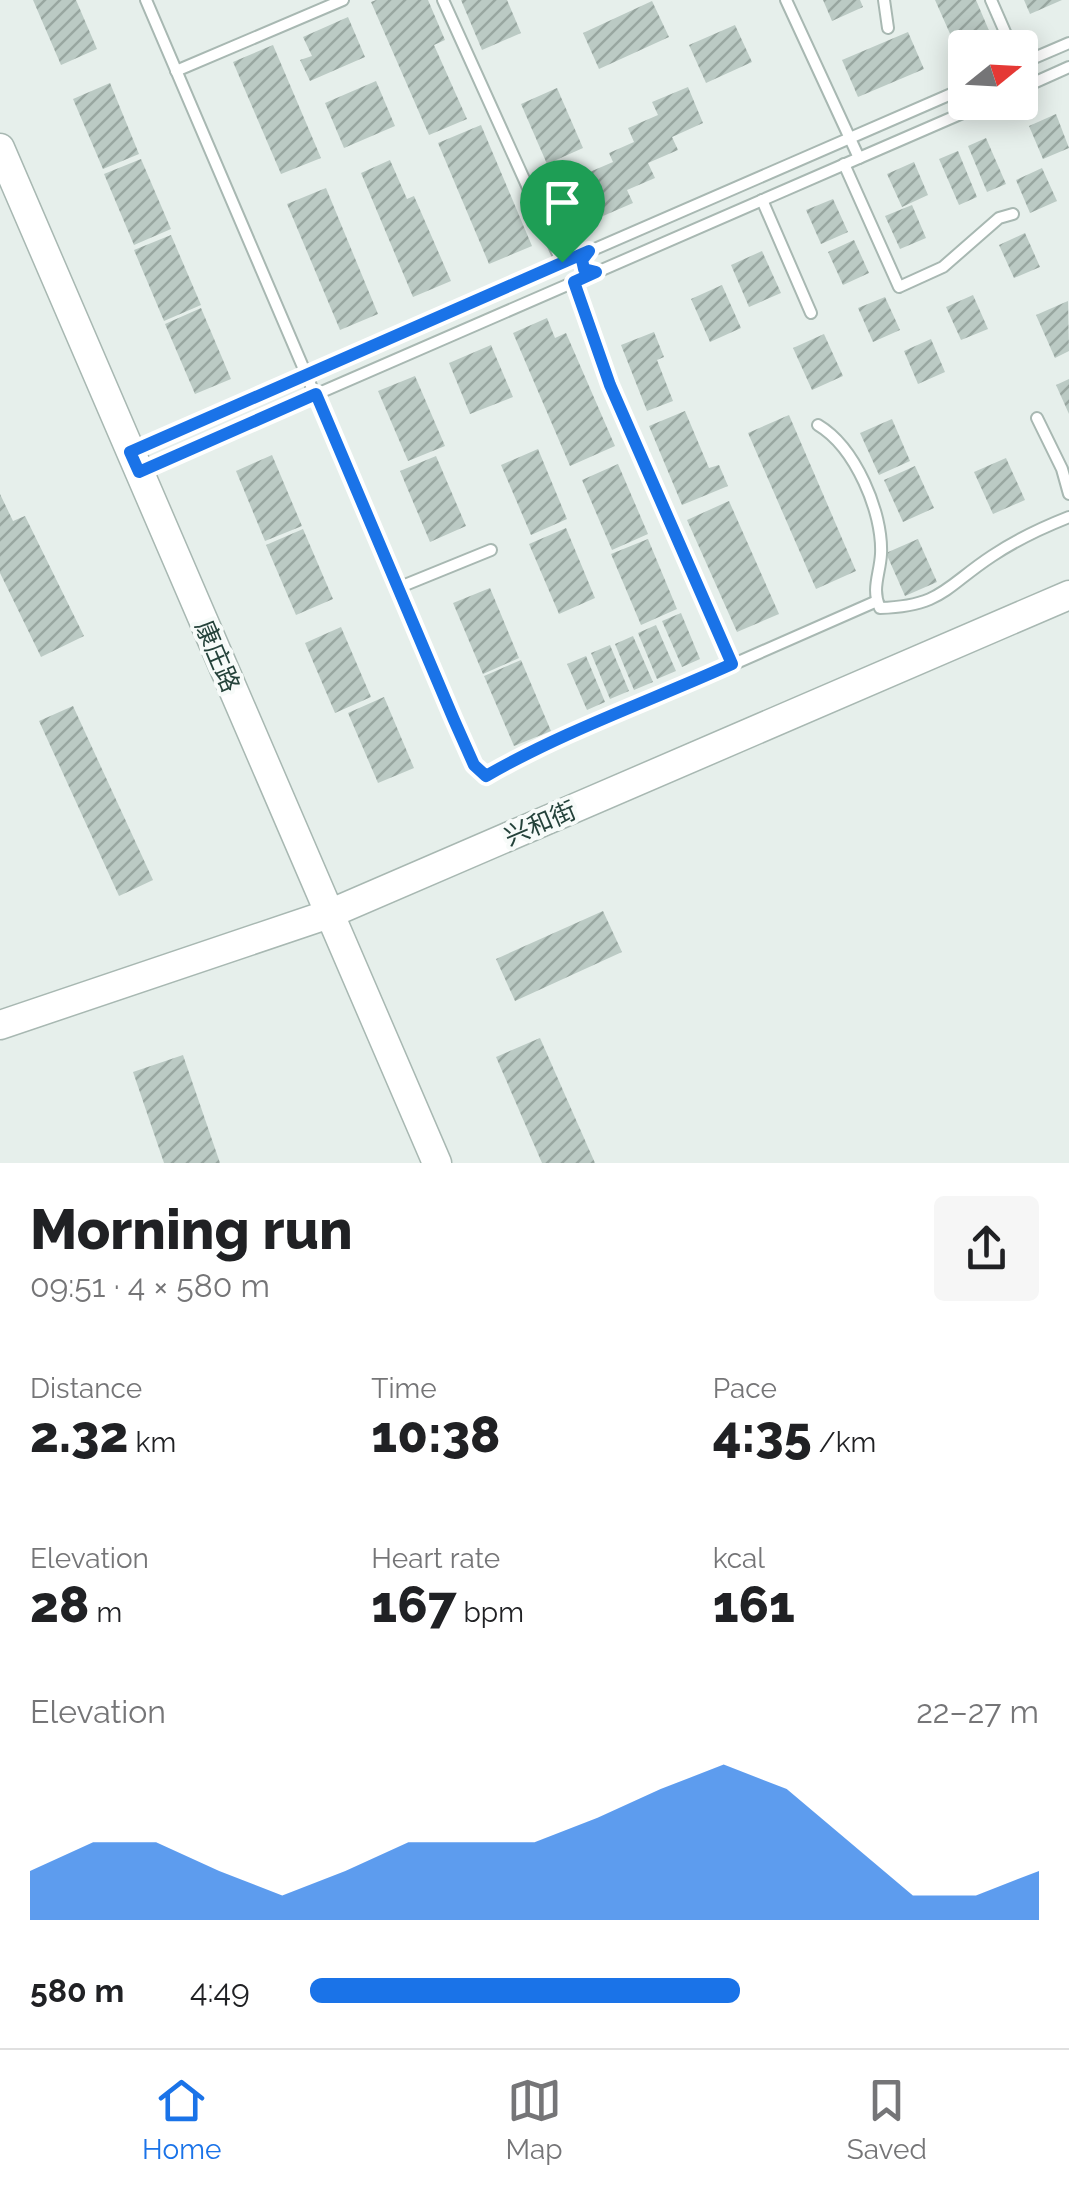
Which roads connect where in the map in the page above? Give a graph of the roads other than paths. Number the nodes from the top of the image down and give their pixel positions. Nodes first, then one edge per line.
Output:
1 (146, 0) edge
2 (343, 0) edge
3 (444, 0) edge
4 (786, 0) edge
5 (884, 0) edge
6 (992, 0) edge
7 (888, 28) dead end
8 (1004, 30) edge
9 (1069, 43) edge
10 (1038, 56) edge
11 (1069, 68) edge
12 (176, 71) junction
13 (1038, 81) edge
14 (948, 95) edge
15 (948, 119) edge
16 (849, 137) junction
17 (0, 148) edge
18 (859, 158) junction
19 (844, 164) junction
20 (762, 200) junction
21 (1013, 214) dead end
22 (589, 251) junction
23 (562, 262) junction
24 (543, 271) junction
25 (596, 272) junction
26 (574, 282) junction
27 (555, 290) junction
28 (811, 313) dead end
29 (344, 358) junction
30 (304, 375) junction
31 (351, 380) junction
32 (316, 394) junction
33 (1036, 418) dead end
34 (818, 425) dead end
35 (134, 462) junction
36 (1069, 494) edge
37 (1069, 517) edge
38 (491, 550) dead end
39 (400, 587) junction
40 (1069, 594) edge
41 (877, 600) junction
42 (732, 664) junction
43 (329, 914) junction
44 (0, 1025) edge
45 (437, 1163) edge

1 - 12 lane
2 - 12 lane
3 - 23 lane
4 - 16 lane
5 - 7 lane
6 - 8 lane
9 - 10 lane
11 - 13 lane
12 - 30 lane
14 - 16 lane
15 - 18 lane
16 - 18 lane
16 - 22 lane
17 - 35 street, 康庄路
18 - 19 lane
19 - 20 lane
19 - 21 lane
20 - 25 lane
20 - 28 lane
22 - 23 lane
22 - 25 lane
23 - 24 lane
24 - 27 lane
24 - 29 lane
25 - 26 lane
26 - 27 lane
26 - 42 lane
27 - 31 lane
29 - 30 lane
29 - 31 lane
30 - 32 lane
30 - 35 lane
31 - 32 lane
32 - 35 lane
32 - 39 lane
33 - 36 lane
34 - 41 lane
35 - 43 street, 康庄路
37 - 41 lane
38 - 39 lane
39 - 42 lane
40 - 43 street, 兴和街
41 - 42 lane
43 - 44 street, 兴和街
43 - 45 street, 康庄路

